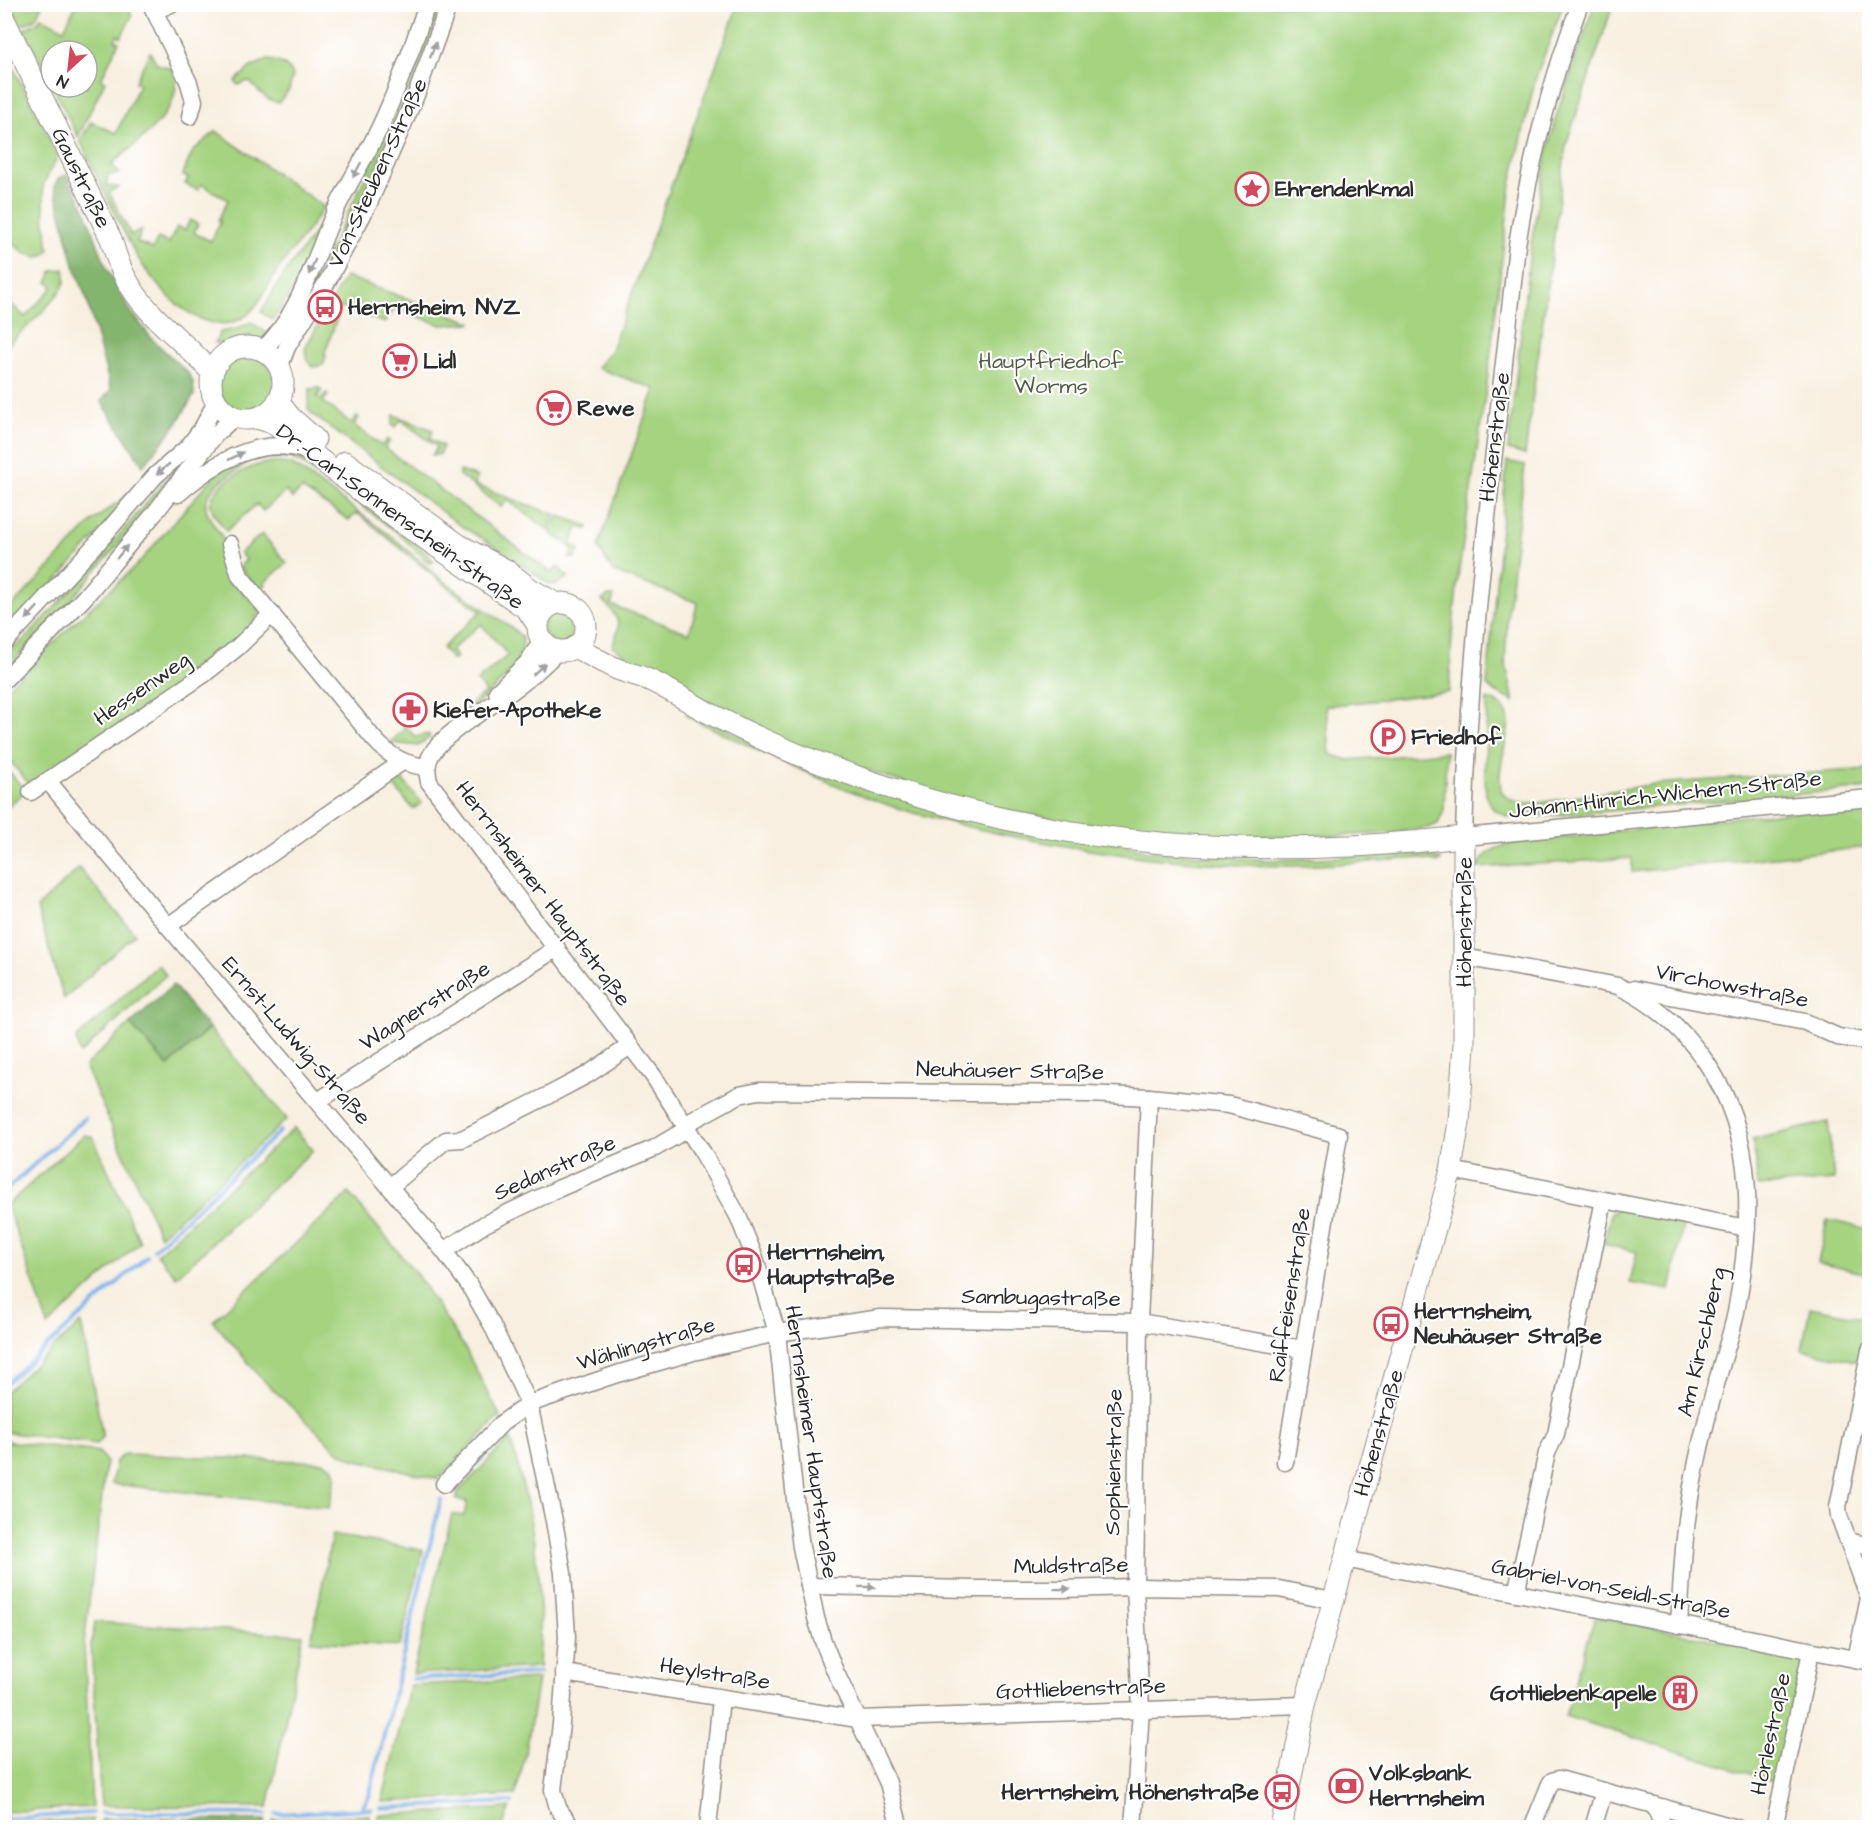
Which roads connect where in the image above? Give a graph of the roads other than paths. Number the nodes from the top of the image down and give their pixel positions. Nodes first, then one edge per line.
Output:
1 (171, 4) edge
2 (427, 4) edge
3 (449, 4) edge
4 (1580, 4) edge
5 (153, 8) edge
6 (4, 19) edge
7 (190, 116) dead end
8 (111, 239) junction
9 (261, 351) junction
10 (227, 354) junction
11 (279, 368) junction
12 (212, 373) junction
13 (278, 401) junction
14 (216, 402) junction
15 (234, 417) junction
16 (257, 418) junction
17 (308, 452) junction
18 (154, 514) junction
19 (230, 543) dead end
20 (555, 603) junction
21 (272, 614) junction
22 (560, 639) junction
23 (4, 643) edge
24 (4, 680) edge
25 (402, 762) junction
26 (427, 767) junction
27 (48, 781) junction
28 (31, 792) dead end
29 (1869, 798) edge
30 (1464, 837) junction
31 (168, 926) junction
32 (557, 948) junction
33 (1464, 957) junction
34 (1618, 986) junction
35 (1869, 1042) edge
36 (630, 1046) junction
37 (1149, 1097) junction
38 (318, 1101) junction
39 (686, 1127) junction
40 (1339, 1135) joint
41 (1451, 1170) junction
42 (391, 1186) junction
43 (1604, 1200) junction
44 (1748, 1228) junction
45 (444, 1251) junction
46 (1139, 1322) junction
47 (777, 1333) junction
48 (1303, 1349) junction
49 (1869, 1350) edge
50 (529, 1404) junction
51 (1864, 1408) edge
52 (1285, 1462) dead end
53 (444, 1484) dead end
54 (1848, 1541) junction
55 (1869, 1546) edge
56 (1344, 1559) junction
57 (809, 1586) junction
58 (1135, 1587) junction
59 (1516, 1593) junction
60 (1332, 1600) junction
61 (1679, 1625) junction
62 (1811, 1651) junction
63 (1863, 1661) edge
64 (564, 1673) junction
65 (721, 1698) junction
66 (1305, 1705) junction
67 (1141, 1710) junction
68 (858, 1719) junction
69 (1604, 1791) junction
70 (1654, 1805) junction
71 (572, 1827) edge
72 (708, 1827) edge
73 (900, 1827) edge
74 (1133, 1827) edge
75 (1281, 1827) edge
76 (1532, 1827) edge
77 (1593, 1827) edge
78 (1664, 1827) edge
79 (1737, 1827) edge
80 (1774, 1827) edge

1 - 5 street
2 -> 9 street, Von-Steuben-Straße
11 -> 3 street, Von-Steuben-Straße
4 - 30 street, Höhenstraße
5 - 7 street
6 - 8 main road, Gaustraße
8 - 10 main road, Gaustraße
8 - 12 main road, Gaustraße
9 - 10 main road
9 - 11 main road
10 - 12 main road
11 - 13 main road, Von-Steuben-Straße
12 - 14 main road
13 - 16 main road
13 - 20 main road, Dr.-Carl-Sonnenschein-Straße
14 - 15 main road
14 -> 23 street
15 - 16 main road
15 - 18 street
16 - 17 main road, Dr.-Carl-Sonnenschein-Straße
18 -> 17 street
17 - 22 main road, Dr.-Carl-Sonnenschein-Straße
24 -> 18 street
19 - 21 street
20 - 22 main road
20 - 22 main road, Dr.-Carl-Sonnenschein-Straße
21 - 25 street
21 - 27 street, Hessenweg
22 - 26 street
22 - 30 main road, Dr.-Carl-Sonnenschein-Straße
25 - 26 street
25 - 31 street
26 - 32 street, Herrnsheimer Hauptstraße
27 - 28 street, Hessenweg
27 - 31 street, Ernst-Ludwig-Straße
29 - 30 street, Johann-Hinrich-Wichern-Straße
30 - 33 main road, Höhenstraße
31 - 38 street, Ernst-Ludwig-Straße
32 - 36 street, Herrnsheimer Hauptstraße
32 - 38 street, Wagnerstraße
33 - 34 street, Am Kirschberg
33 - 41 main road, Höhenstraße
34 - 35 street, Virchowstraße
34 - 44 street, Am Kirschberg
36 - 39 street, Herrnsheimer Hauptstraße
36 - 42 street
37 - 39 street, Neuhäuser Straße
37 - 40 street, Neuhäuser Straße
37 - 46 street, Sophienstraße
38 - 42 street, Ernst-Ludwig-Straße
39 - 45 street, Sedanstraße
39 - 47 street, Herrnsheimer Hauptstraße
40 - 48 street, Raiffeisenstraße
41 - 43 street
41 - 56 main road, Höhenstraße
42 - 45 street, Ernst-Ludwig-Straße
43 - 44 street
43 - 59 street
44 - 61 street, Am Kirschberg
45 - 50 street, Ernst-Ludwig-Straße
46 - 47 street, Sambugastraße
46 - 48 street, Sambugastraße
46 - 58 street, Sophienstraße
47 - 50 street, Wählingstraße
47 - 57 street, Herrnsheimer Hauptstraße
48 - 52 street, Raiffeisenstraße
49 - 51 street
50 - 53 street, Wählingstraße
50 - 64 street, Ernst-Ludwig-Straße
51 - 54 street
54 - 55 street
54 - 63 street
56 - 59 street, Gabriel-von-Seidl-Straße
56 - 60 main road, Höhenstraße
57 -> 58 street, Muldstraße
57 - 68 street, Herrnsheimer Hauptstraße
58 - 60 street, Muldstraße
58 - 67 street, Sophienstraße
59 - 61 street, Gabriel-von-Seidl-Straße
60 - 66 main road, Höhenstraße
61 - 62 street, Gabriel-von-Seidl-Straße
62 - 63 street, Gabriel-von-Seidl-Straße
62 - 80 street, Hörlestraße
64 - 65 street, Heylstraße
64 - 71 street, Ernst-Ludwig-Straße
65 - 68 street, Heylstraße
65 - 72 street
66 - 67 street, Gottliebenstraße
66 - 75 main road, Höhenstraße
67 - 68 street, Gottliebenstraße
67 - 74 street, Sophienstraße
68 - 73 street, Herrnsheimer Hauptstraße
69 - 70 street
69 - 76 street
69 - 77 street
70 - 78 street
70 - 79 street

